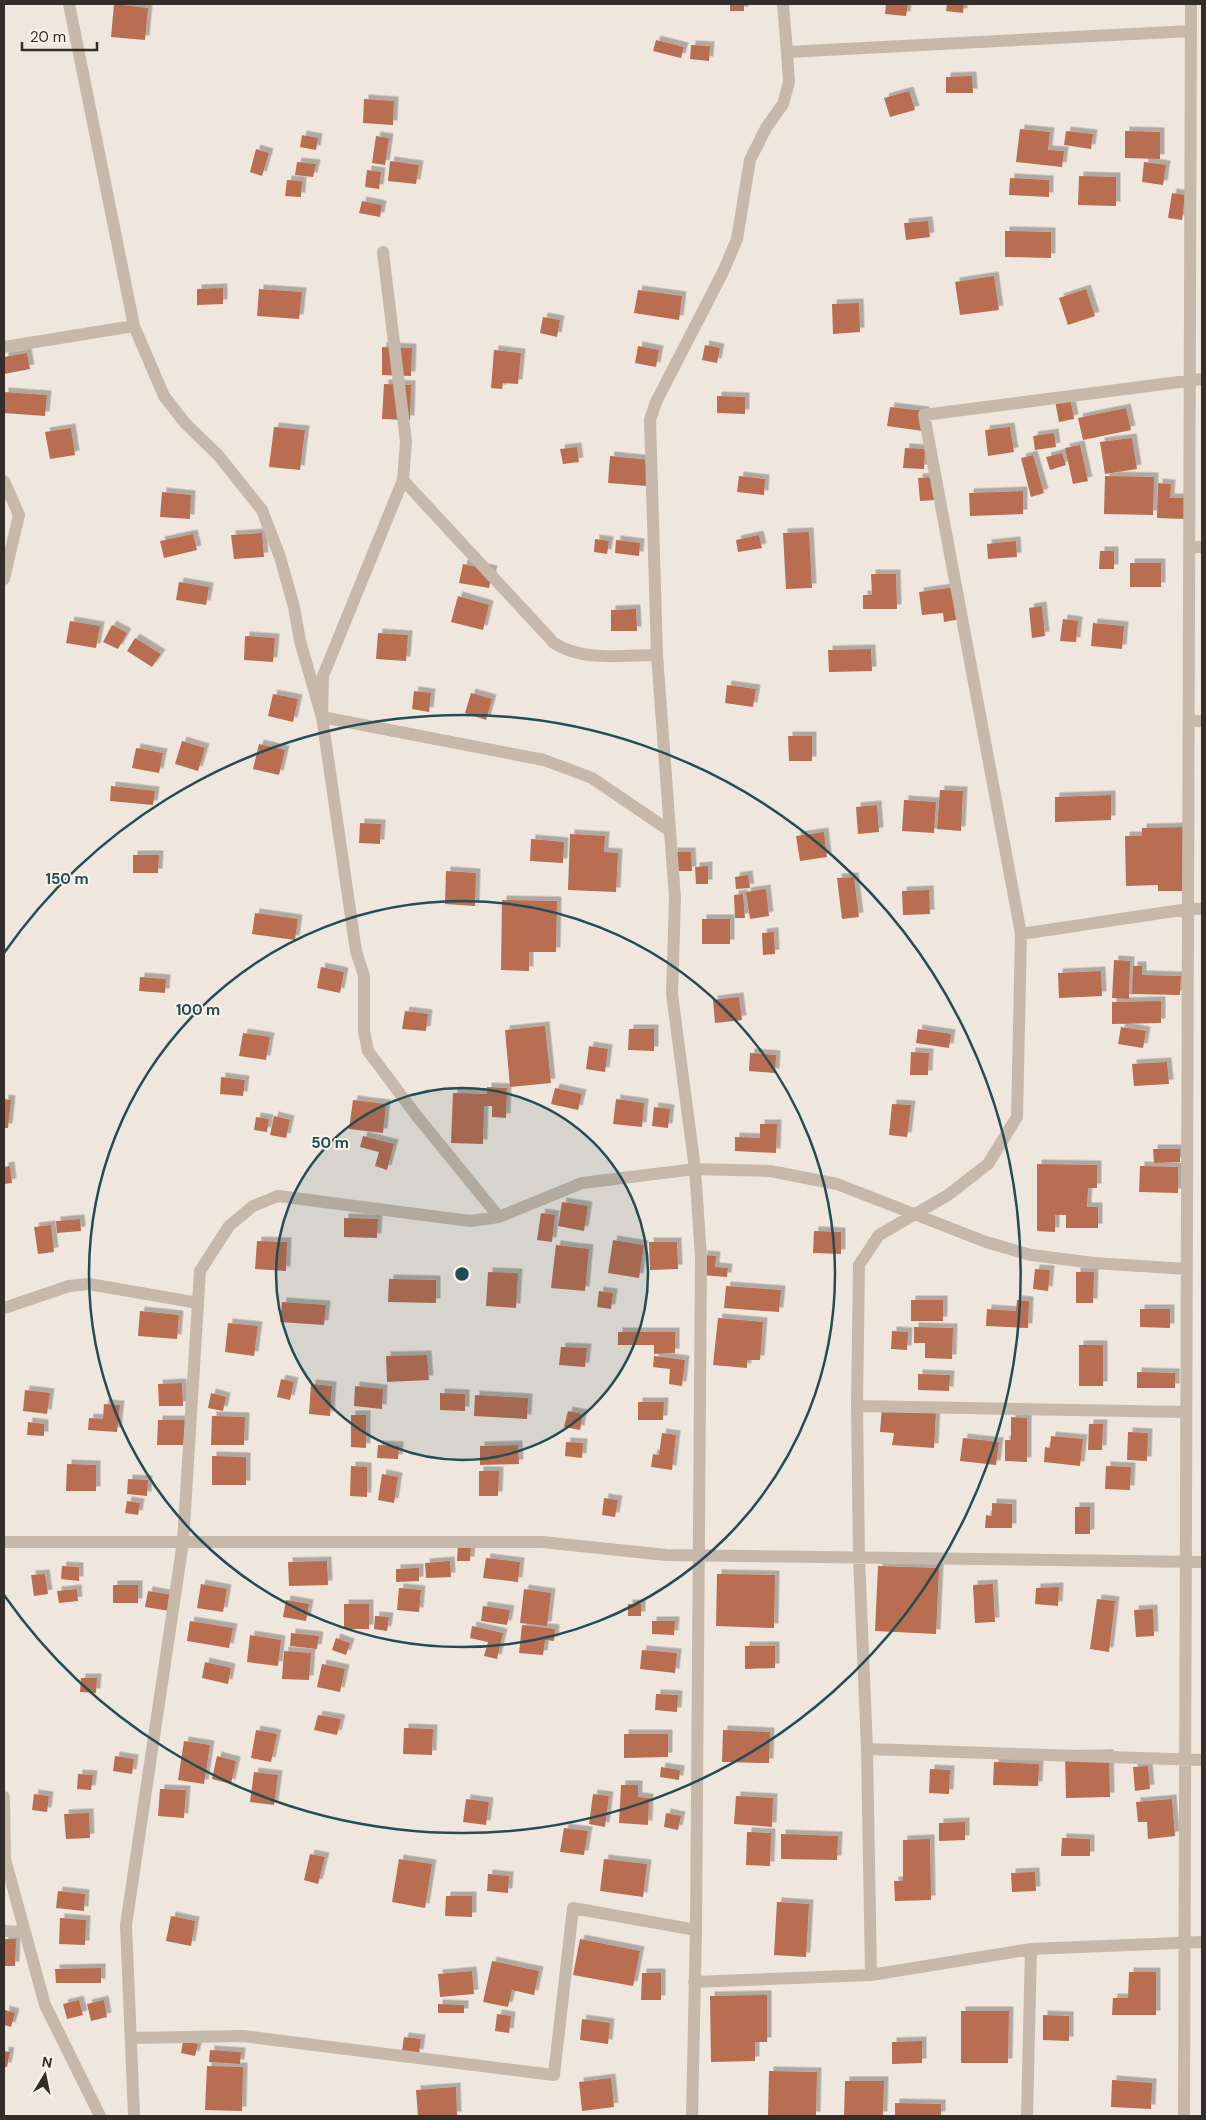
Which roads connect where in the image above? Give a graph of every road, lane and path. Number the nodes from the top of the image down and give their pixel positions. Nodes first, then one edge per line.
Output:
1 (69, 4) edge
2 (783, 4) edge
3 (1191, 4) edge
4 (1191, 31) junction
5 (787, 52) junction
6 (383, 252) dead end
7 (134, 326) junction
8 (4, 347) edge
9 (1196, 379) edge
10 (403, 480) junction
11 (4, 481) edge
12 (1196, 547) edge
13 (4, 579) edge
14 (657, 656) junction
15 (322, 717) junction
16 (1189, 721) junction
17 (1202, 721) edge
18 (670, 831) junction
19 (1188, 909) junction
20 (1202, 909) edge
21 (1021, 934) junction
22 (696, 1169) junction
23 (913, 1213) junction
24 (499, 1217) junction
25 (1187, 1269) junction
26 (198, 1303) junction
27 (4, 1308) edge
28 (857, 1406) junction
29 (1186, 1412) junction
30 (4, 1542) edge
31 (183, 1542) junction
32 (699, 1556) junction
33 (859, 1558) junction
34 (1186, 1562) junction
35 (1202, 1562) edge
36 (868, 1749) junction
37 (1185, 1759) junction
38 (1202, 1760) edge
39 (4, 1797) edge
40 (696, 1930) junction
41 (4, 1931) edge
42 (25, 1932) junction
43 (1185, 1942) junction
44 (1202, 1942) edge
45 (1031, 1949) junction
46 (871, 1975) junction
47 (694, 1982) junction
48 (131, 2038) junction
49 (100, 2116) edge
50 (134, 2116) edge
51 (692, 2116) edge
52 (1027, 2116) edge
53 (1184, 2116) edge

1 - 7 street
2 - 5 street
3 - 4 street
4 - 5 street
4 - 9 street
5 - 14 street
6 - 10 street
7 - 8 street
7 - 15 street
9 - 12 street
9 - 21 street
10 - 14 street
10 - 15 street
11 - 13 street
12 - 16 street
14 - 18 street
15 - 18 street
15 - 24 street
16 - 17 street
16 - 19 street
18 - 22 street
19 - 20 street
19 - 21 street
19 - 25 street
21 - 23 street
22 - 23 street
22 - 24 street
22 - 32 street
23 - 25 street
23 - 28 street
24 - 26 street
25 - 29 street
26 - 27 street
26 - 31 street
28 - 29 street
28 - 33 street
29 - 34 street
30 - 31 street
31 - 32 street
31 - 48 street
32 - 33 street
32 - 40 street
33 - 34 street
33 - 36 street
34 - 35 street
34 - 37 street
36 - 37 street
36 - 46 street
37 - 38 street
37 - 43 street
39 - 42 street
40 - 47 street
40 - 48 street
41 - 42 street
42 - 49 street
43 - 44 street
43 - 45 street
43 - 53 street
45 - 46 street
45 - 52 street
46 - 47 street
47 - 51 street
48 - 50 street

